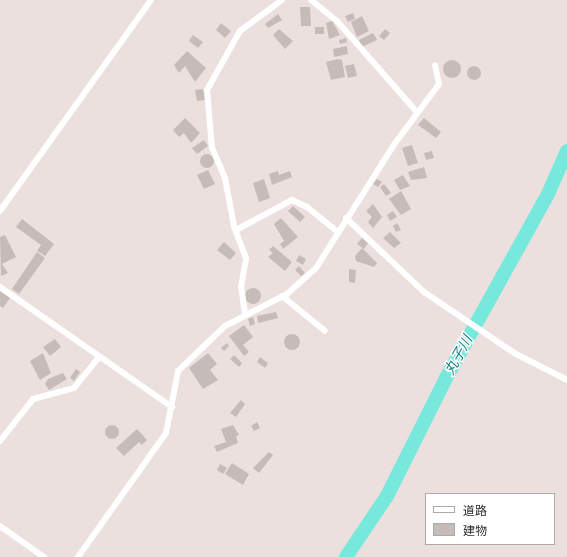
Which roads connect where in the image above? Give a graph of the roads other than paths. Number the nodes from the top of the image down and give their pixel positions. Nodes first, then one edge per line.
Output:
1 (151, 0) edge
2 (282, 0) edge
3 (311, 0) edge
4 (435, 65) dead end
5 (417, 112) junction
6 (0, 211) edge
7 (346, 218) junction
8 (236, 230) junction
9 (338, 232) junction
10 (0, 287) edge
11 (282, 296) junction
12 (245, 314) junction
13 (325, 331) dead end
14 (99, 357) junction
15 (567, 380) edge
16 (172, 408) junction
17 (1, 438) edge
18 (0, 526) edge
19 (44, 557) edge
20 (78, 557) edge

1 - 6 street
2 - 8 street
3 - 5 street
4 - 5 street
5 - 7 street
7 - 9 street
7 - 15 street
8 - 9 street
8 - 12 street
9 - 11 street
10 - 14 street
11 - 12 street
11 - 13 street
12 - 16 street
14 - 16 street
14 - 17 street
16 - 20 street
18 - 19 street

